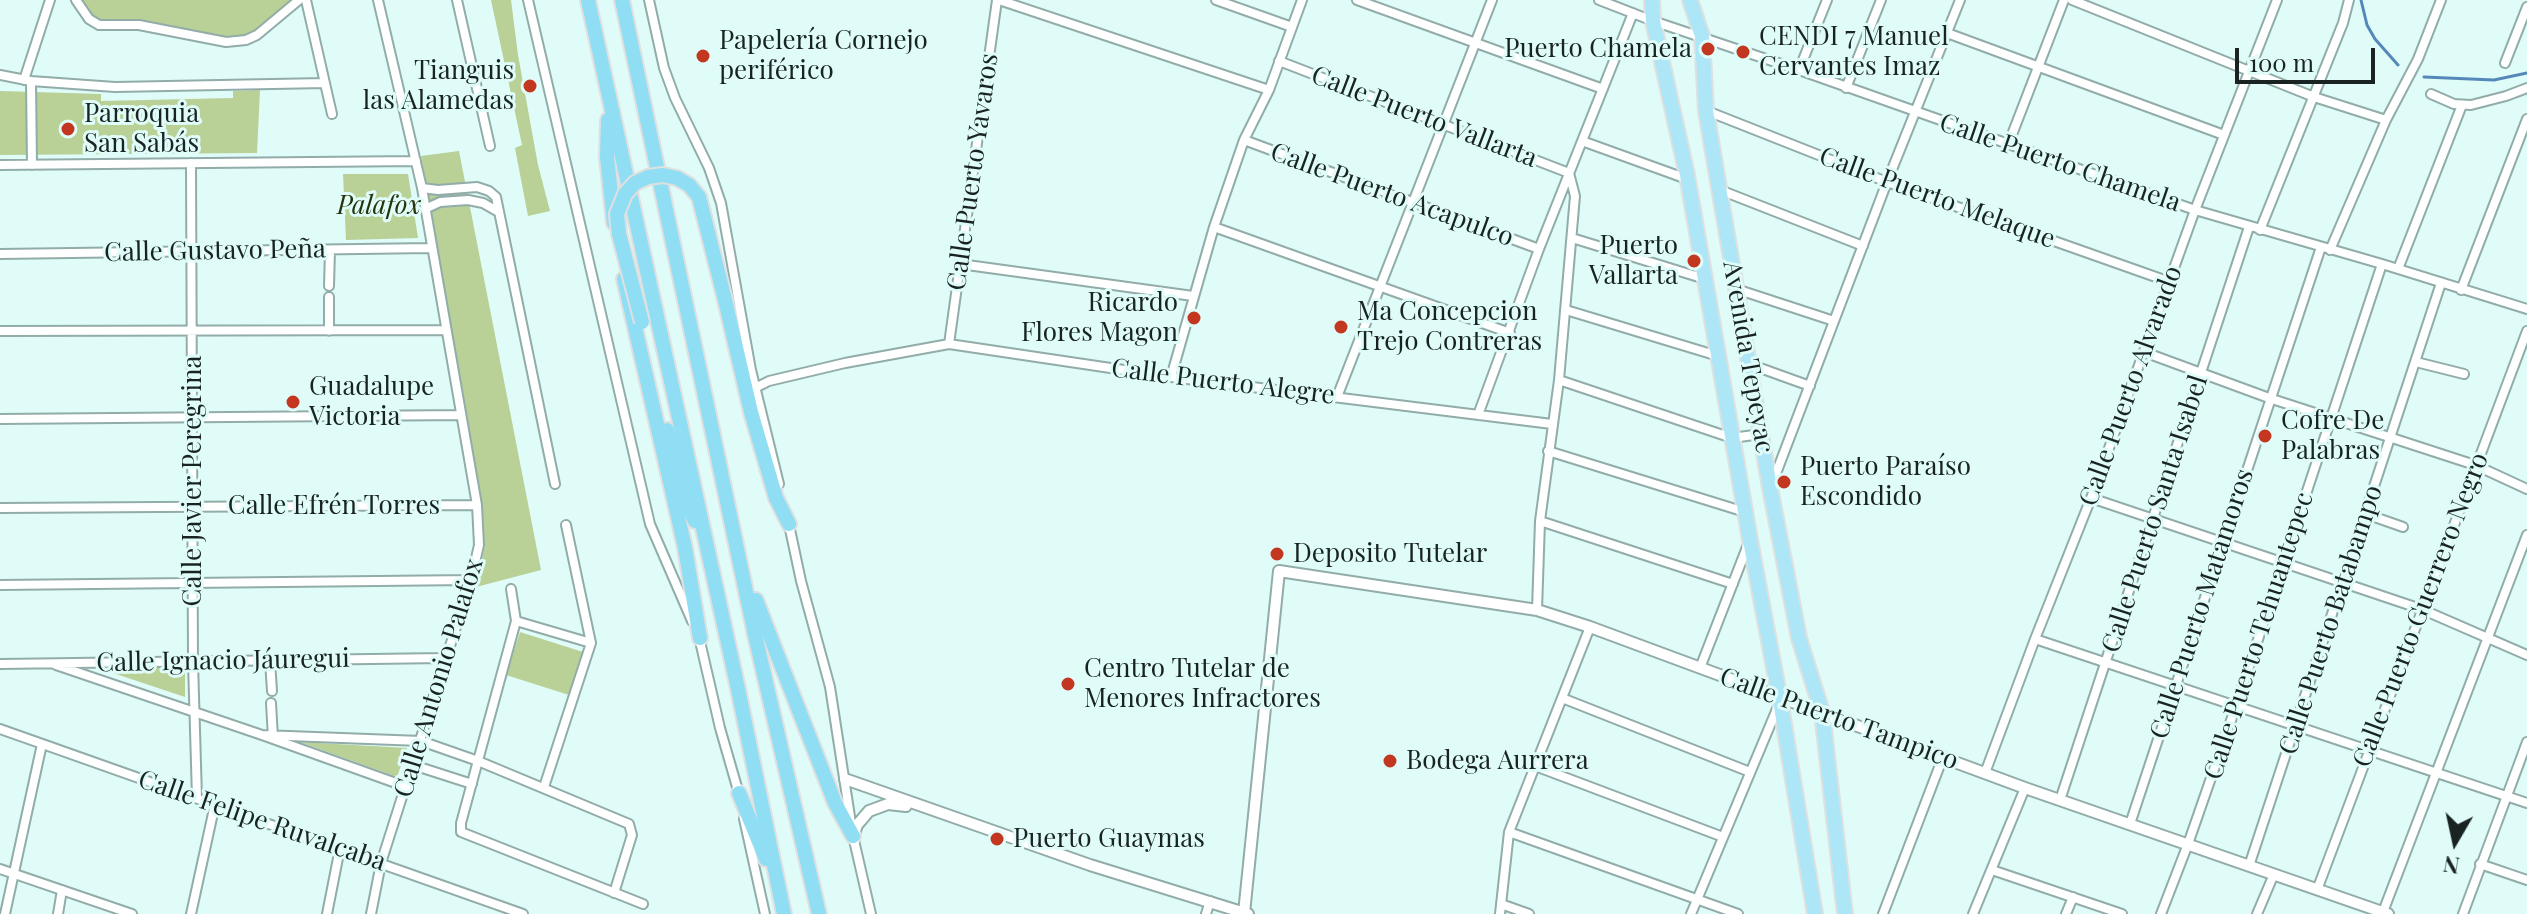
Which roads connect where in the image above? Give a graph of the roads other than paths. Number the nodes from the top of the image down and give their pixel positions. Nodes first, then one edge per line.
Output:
1 (50, 0) edge
2 (76, 0) edge
3 (299, 0) edge
4 (306, 0) edge
5 (378, 0) edge
6 (457, 0) edge
7 (528, 0) edge
8 (588, 0) edge
9 (622, 0) edge
10 (649, 0) edge
11 (998, 0) edge
12 (1216, 0) edge
13 (1302, 0) edge
14 (1357, 0) edge
15 (1492, 0) edge
16 (1599, 0) edge
17 (1652, 0) edge
18 (1690, 0) edge
19 (1827, 0) edge
20 (1881, 0) edge
21 (1960, 0) edge
22 (2064, 0) edge
23 (2072, 0) edge
24 (2277, 0) edge
25 (2349, 0) edge
26 (2441, 0) edge
27 (2527, 7) edge
28 (1633, 13) junction
29 (1653, 21) junction
30 (1292, 27) junction
31 (1947, 33) junction
32 (1702, 36) junction
33 (1475, 43) junction
34 (1279, 61) junction
35 (2505, 63) dead end
36 (2039, 67) junction
37 (1799, 70) junction
38 (2251, 70) junction
39 (0, 75) edge
40 (27, 81) junction
41 (325, 83) junction
42 (1846, 88) junction
43 (2527, 88) edge
44 (1603, 89) junction
45 (1269, 90) junction
46 (2431, 94) dead end
47 (2314, 97) junction
48 (609, 100) junction
49 (2462, 105) junction
50 (1706, 111) junction
51 (1917, 112) junction
52 (332, 114) dead end
53 (2527, 119) edge
54 (2386, 120) junction
55 (1443, 124) junction
56 (2224, 135) junction
57 (1244, 140) junction
58 (1582, 141) junction
59 (2008, 145) junction
60 (490, 146) dead end
61 (416, 161) junction
62 (191, 163) junction
63 (0, 165) edge
64 (32, 165) junction
65 (1569, 173) junction
66 (1688, 179) junction
67 (1887, 182) junction
68 (422, 188) junction
69 (1720, 190) junction
70 (1413, 202) junction
71 (425, 209) junction
72 (2195, 210) junction
73 (497, 211) junction
74 (1214, 227) junction
75 (2249, 227) junction
76 (2260, 230) junction
77 (1572, 238) junction
78 (1863, 246) junction
79 (431, 248) junction
80 (1539, 249) junction
81 (2326, 249) junction
82 (330, 250) junction
83 (192, 252) junction
84 (0, 254) edge
85 (960, 264) junction
86 (2382, 264) junction
87 (2398, 269) junction
88 (1705, 279) junction
89 (2170, 282) junction
90 (2441, 283) junction
91 (329, 286) dead end
92 (1380, 287) junction
93 (1736, 289) junction
94 (2461, 290) junction
95 (1193, 296) junction
96 (329, 297) dead end
97 (2527, 309) edge
98 (1566, 310) junction
99 (1834, 321) junction
100 (446, 330) junction
101 (0, 331) edge
102 (193, 331) junction
103 (329, 331) junction
104 (2527, 331) edge
105 (1510, 333) junction
106 (949, 344) junction
107 (2144, 352) junction
108 (1718, 356) junction
109 (2416, 362) junction
110 (1749, 364) junction
111 (2200, 374) junction
112 (2464, 374) dead end
113 (1171, 377) junction
114 (1559, 380) junction
115 (1810, 386) junction
116 (755, 388) junction
117 (1337, 397) junction
118 (2269, 398) junction
119 (461, 415) junction
120 (1478, 415) junction
121 (2331, 417) junction
122 (194, 418) junction
123 (0, 419) edge
124 (1552, 424) junction
125 (1761, 434) junction
126 (2390, 437) junction
127 (1732, 438) junction
128 (1548, 451) junction
129 (2475, 465) junction
130 (555, 484) dead end
131 (1770, 488) junction
132 (2527, 489) edge
133 (683, 496) junction
134 (2091, 498) junction
135 (477, 505) junction
136 (194, 507) junction
137 (0, 508) edge
138 (1745, 512) junction
139 (2366, 514) junction
140 (2153, 518) junction
141 (1540, 521) junction
142 (789, 524) junction
143 (566, 525) dead end
144 (2403, 527) dead end
145 (2527, 535) edge
146 (1750, 540) junction
147 (2223, 541) junction
148 (706, 542) junction
149 (685, 548) junction
150 (740, 556) junction
151 (2284, 562) junction
152 (471, 580) junction
153 (2344, 581) junction
154 (193, 583) junction
155 (1733, 584) junction
156 (0, 585) edge
157 (511, 589) dead end
158 (2421, 609) junction
159 (1537, 610) junction
160 (516, 621) junction
161 (586, 621) junction
162 (1590, 627) junction
163 (571, 638) junction
164 (700, 638) junction
165 (2488, 638) junction
166 (2035, 639) junction
167 (591, 643) junction
168 (2527, 655) edge
169 (445, 658) junction
170 (270, 661) junction
171 (193, 662) junction
172 (2107, 662) junction
173 (50, 663) junction
174 (0, 664) edge
175 (1700, 668) junction
176 (2176, 686) junction
177 (272, 691) dead end
178 (1562, 698) junction
179 (1780, 699) junction
180 (271, 703) dead end
181 (2236, 706) junction
182 (1822, 712) junction
183 (194, 713) junction
184 (2297, 726) junction
185 (0, 729) edge
186 (273, 737) junction
187 (421, 741) junction
188 (2527, 742) edge
189 (42, 744) junction
190 (2368, 750) junction
191 (1943, 757) junction
192 (478, 761) junction
193 (413, 765) junction
194 (1535, 766) junction
195 (1750, 772) junction
196 (1985, 773) junction
197 (2436, 773) junction
198 (845, 779) junction
199 (472, 784) junction
200 (407, 787) junction
201 (544, 787) junction
202 (2025, 788) junction
203 (739, 793) junction
204 (2507, 796) junction
205 (197, 798) junction
206 (2060, 800) junction
207 (2527, 803) edge
208 (215, 804) junction
209 (920, 807) junction
210 (2130, 824) junction
211 (1509, 832) junction
212 (853, 836) junction
213 (1723, 837) junction
214 (2188, 844) junction
215 (340, 848) junction
216 (381, 863) junction
217 (2480, 864) junction
218 (2249, 866) junction
219 (0, 869) edge
220 (1992, 870) junction
221 (13, 873) junction
222 (2274, 874) junction
223 (2527, 880) edge
224 (779, 889) junction
225 (62, 890) junction
226 (2317, 890) junction
227 (614, 893) junction
228 (2073, 897) junction
229 (1697, 900) junction
230 (1210, 901) junction
231 (643, 904) dead end
232 (1501, 904) junction
233 (1246, 913) edge
234 (2386, 913) edge
235 (5, 914) edge
236 (58, 914) edge
237 (132, 914) edge
238 (191, 914) edge
239 (327, 914) edge
240 (371, 914) edge
241 (523, 914) edge
242 (765, 914) edge
243 (784, 914) edge
244 (819, 914) edge
245 (871, 914) edge
246 (1206, 914) edge
247 (1500, 914) edge
248 (1529, 914) edge
249 (1691, 914) edge
250 (1738, 914) edge
251 (1815, 914) edge
252 (1845, 914) edge
253 (1883, 914) edge
254 (1973, 914) edge
255 (2066, 914) edge
256 (2122, 914) edge
257 (2161, 914) edge
258 (2257, 914) edge
259 (2463, 914) edge

1 - 40 street
2 - 3 street
4 - 41 street
5 - 61 street, Calle Antonio Palafox
6 - 60 street
7 - 164 street
8 - 48 highway
9 - 150 highway
10 - 116 street
11 - 45 street, Calle Puerto Vallarta
11 - 85 street, Calle Puerto Yavaros
12 - 30 street
13 - 30 street
14 - 33 street
15 - 33 street
16 - 28 street, Calle Puerto Chamela
17 - 29 main road, Avenida Tepeyac
18 - 32 main road, Avenida Tepeyac
19 - 37 street
20 - 42 street
21 - 31 street
22 - 36 street
23 - 38 street
24 - 38 street, Calle Puerto Alvarado
25 - 47 street
26 - 54 street, Calle Puerto Matamoros
27 - 35 street
28 - 29 street, Calle Puerto Chamela
28 - 44 street
29 - 32 street, Calle Puerto Chamela
29 - 66 main road, Avenida Tepeyac
30 - 34 street
31 - 36 street
31 - 51 street
32 - 37 street, Calle Puerto Chamela
32 - 50 main road, Avenida Tepeyac
33 - 44 street
33 - 55 street
34 - 45 street
34 - 55 street, Calle Puerto Vallarta
36 - 56 street
36 - 59 street
37 - 42 street, Calle Puerto Chamela
38 - 47 street
38 - 56 street, Calle Puerto Alvarado
39 - 40 street
40 - 41 street
40 - 64 street
41 - 52 street
42 - 51 street, Calle Puerto Chamela
43 - 49 street
44 - 58 street
45 - 57 street
46 - 49 street
47 - 54 street
47 - 76 street
48 - 148 highway
48 - 149 highway
49 - 87 street
50 - 67 street, Calle Puerto Melaque
50 - 69 main road, Avenida Tepeyac
51 - 59 street, Calle Puerto Chamela
51 - 67 street
53 - 94 street
54 - 81 street, Calle Puerto Matamoros
55 - 65 street, Calle Puerto Vallarta
55 - 70 street
56 - 72 street, Calle Puerto Alvarado
57 - 70 street, Calle Puerto Acapulco
57 - 74 street
58 - 65 street
58 - 66 street
59 - 72 street, Calle Puerto Chamela
61 - 62 street
61 - 68 street, Calle Antonio Palafox
62 - 64 street
62 - 83 street, Calle Javier Peregrina
63 - 64 street
65 - 77 street
65 - 80 street
66 - 88 main road, Avenida Tepeyac
67 - 78 street
67 - 89 street, Calle Puerto Melaque
68 - 71 street, Calle Antonio Palafox
68 - 73 street
69 - 78 street
69 - 93 main road, Avenida Tepeyac
70 - 80 street, Calle Puerto Acapulco
70 - 92 street
71 - 73 street
71 - 79 street, Calle Antonio Palafox
72 - 75 street, Calle Puerto Chamela
72 - 89 street, Calle Puerto Alvarado
73 - 130 street
74 - 92 street
74 - 95 street
75 - 76 street, Calle Puerto Chamela
75 - 111 street, Calle Puerto Santa Isabel
76 - 81 street, Calle Puerto Chamela
77 - 88 street
77 - 98 street
78 - 99 street
79 - 82 street, Calle Gustavo Peña
79 - 100 street, Calle Antonio Palafox
80 - 105 street
81 - 86 street, Calle Puerto Chamela
81 - 118 street, Calle Puerto Matamoros
82 - 83 street, Calle Gustavo Peña
82 - 91 street
83 - 84 street, Calle Gustavo Peña
83 - 102 street, Calle Javier Peregrina
85 - 95 street
85 - 106 street, Calle Puerto Yavaros
86 - 87 street, Calle Puerto Chamela
86 - 121 street, Calle Puerto Tehuantepec
87 - 90 street, Calle Puerto Chamela
88 - 108 main road, Avenida Tepeyac
89 - 107 street, Calle Puerto Alvarado
90 - 94 street, Calle Puerto Chamela
90 - 109 street, Calle Puerto Batabampo
92 - 105 street
92 - 117 street
93 - 99 street
93 - 110 main road, Avenida Tepeyac
94 - 97 street, Calle Puerto Chamela
95 - 113 street
96 - 103 street
98 - 108 street
98 - 114 street
99 - 115 street
100 - 103 street
100 - 119 street, Calle Antonio Palafox
101 - 102 street
102 - 103 street
102 - 122 street, Calle Javier Peregrina
104 - 129 street, Calle Puerto Guerrero Negro
105 - 120 street
106 - 113 street, Calle Puerto Alegre
106 - 116 street, Calle Puerto Alegre
107 - 111 street
107 - 134 street, Calle Puerto Alvarado
108 - 127 main road, Avenida Tepeyac
109 - 112 street
109 - 126 street, Calle Puerto Batabampo
110 - 115 street
110 - 125 main road, Avenida Tepeyac
111 - 118 street
111 - 140 street, Calle Puerto Santa Isabel
113 - 117 street, Calle Puerto Alegre
114 - 124 street
114 - 127 street
115 - 131 street
116 - 142 street
117 - 120 street, Calle Puerto Alegre
118 - 121 street
118 - 147 street, Calle Puerto Matamoros
119 - 122 street
119 - 135 street, Calle Antonio Palafox
120 - 124 street, Calle Puerto Alegre
121 - 126 street
121 - 151 street, Calle Puerto Tehuantepec
122 - 123 street
122 - 136 street, Calle Javier Peregrina
124 - 128 street
125 - 127 street
125 - 131 main road, Avenida Tepeyac
126 - 129 street
126 - 139 street, Calle Puerto Batabampo
127 - 138 main road, Avenida Tepeyac
128 - 138 street
128 - 141 street
129 - 132 street
129 - 158 street, Calle Puerto Guerrero Negro
131 - 182 main road, Avenida Tepeyac
133 - 142 highway, bridge
133 - 148 highway
133 - 149 highway
134 - 140 street
134 - 166 street, Calle Puerto Alvarado
135 - 136 street, Calle Efrén Torres
135 - 152 street, Calle Antonio Palafox
136 - 137 street, Calle Efrén Torres
136 - 154 street, Calle Javier Peregrina
138 - 146 main road, Avenida Tepeyac
139 - 144 street
139 - 153 street, Calle Puerto Batabampo
140 - 147 street
140 - 172 street, Calle Puerto Santa Isabel
141 - 155 street
141 - 159 street
142 - 198 street
143 - 161 street
145 - 165 street
146 - 155 street
146 - 179 main road, Avenida Tepeyac
147 - 151 street
147 - 176 street, Calle Puerto Matamoros
148 - 224 highway
149 - 164 highway
150 - 212 highway
150 - 244 highway
151 - 153 street
151 - 181 street, Calle Puerto Tehuantepec
152 - 154 street
152 - 169 street, Calle Antonio Palafox
153 - 158 street
153 - 184 street, Calle Puerto Batabampo
154 - 156 street
154 - 171 street, Calle Javier Peregrina
155 - 175 street
157 - 160 street
158 - 165 street
158 - 190 street, Calle Puerto Guerrero Negro
159 - 162 street, Calle Puerto Tampico
159 - 233 street, Calle Puerto Tampico
160 - 163 street
160 - 192 street
161 - 163 street
161 - 167 street
162 - 175 street, Calle Puerto Tampico
162 - 178 street
163 - 167 street
164 - 203 street
165 - 168 street
165 - 197 street
166 - 172 street
166 - 196 street, Calle Puerto Alvarado
167 - 201 street
169 - 170 street, Calle Ignacio Jáuregui
169 - 187 street, Calle Antonio Palafox
170 - 171 street, Calle Ignacio Jáuregui
170 - 177 street
171 - 173 street, Calle Ignacio Jáuregui
171 - 183 street, Calle Javier Peregrina
172 - 176 street
172 - 206 street, Calle Puerto Santa Isabel
173 - 174 street, Calle Ignacio Jáuregui
173 - 183 street
175 - 179 street, Calle Puerto Tampico
176 - 181 street
176 - 210 street, Calle Puerto Matamoros
178 - 194 street
178 - 195 street
179 - 182 street, Calle Puerto Tampico
179 - 195 street
179 - 251 main road, Avenida Tepeyac
180 - 186 street
181 - 184 street
181 - 214 street, Calle Puerto Tehuantepec
182 - 191 street, Calle Puerto Tampico
182 - 252 main road, Avenida Tepeyac
183 - 186 street
183 - 205 street, Calle Javier Peregrina
184 - 190 street
184 - 218 street, Calle Puerto Batabampo
185 - 189 street, Calle Felipe Ruvalcaba
186 - 187 street
186 - 200 street
187 - 192 street
187 - 193 street, Calle Antonio Palafox
188 - 204 street
189 - 205 street, Calle Felipe Ruvalcaba
189 - 221 street
190 - 197 street
190 - 226 street, Calle Puerto Guerrero Negro
191 - 196 street, Calle Puerto Tampico
191 - 253 street
192 - 199 street
192 - 201 street
193 - 199 street
193 - 200 street, Calle Antonio Palafox
194 - 211 street
194 - 213 street
195 - 213 street
196 - 202 street, Calle Puerto Tampico
197 - 204 street
197 - 234 street
198 - 209 street
198 - 212 street
199 - 227 street
200 - 216 street, Calle Antonio Palafox
201 - 227 street
202 - 206 street, Calle Puerto Tampico
202 - 220 street
203 - 224 highway
203 - 242 street
204 - 207 street
204 - 217 street
205 - 208 street, Calle Felipe Ruvalcaba
206 - 210 street, Calle Puerto Tampico
208 - 215 street, Calle Felipe Ruvalcaba
208 - 238 street
209 - 212 street
209 - 230 street
210 - 214 street, Calle Puerto Tampico
211 - 229 street
211 - 232 street
212 - 245 street
213 - 229 street
214 - 218 street, Calle Puerto Tampico
214 - 257 street, Calle Puerto Tehuantepec
215 - 216 street, Calle Felipe Ruvalcaba
215 - 239 street
216 - 240 street, Calle Antonio Palafox
216 - 241 street, Calle Felipe Ruvalcaba
217 - 223 street
217 - 259 street
218 - 222 street, Calle Puerto Tampico
219 - 221 street
220 - 228 street
220 - 254 street
221 - 225 street
221 - 235 street
222 - 226 street, Calle Puerto Tampico
222 - 258 street
224 - 243 highway
225 - 236 street
225 - 237 street
226 - 234 street, Calle Puerto Tampico
227 - 231 street
228 - 255 street
228 - 256 street
229 - 249 street
229 - 250 street
230 - 233 street
230 - 246 street
232 - 247 street
232 - 248 street

